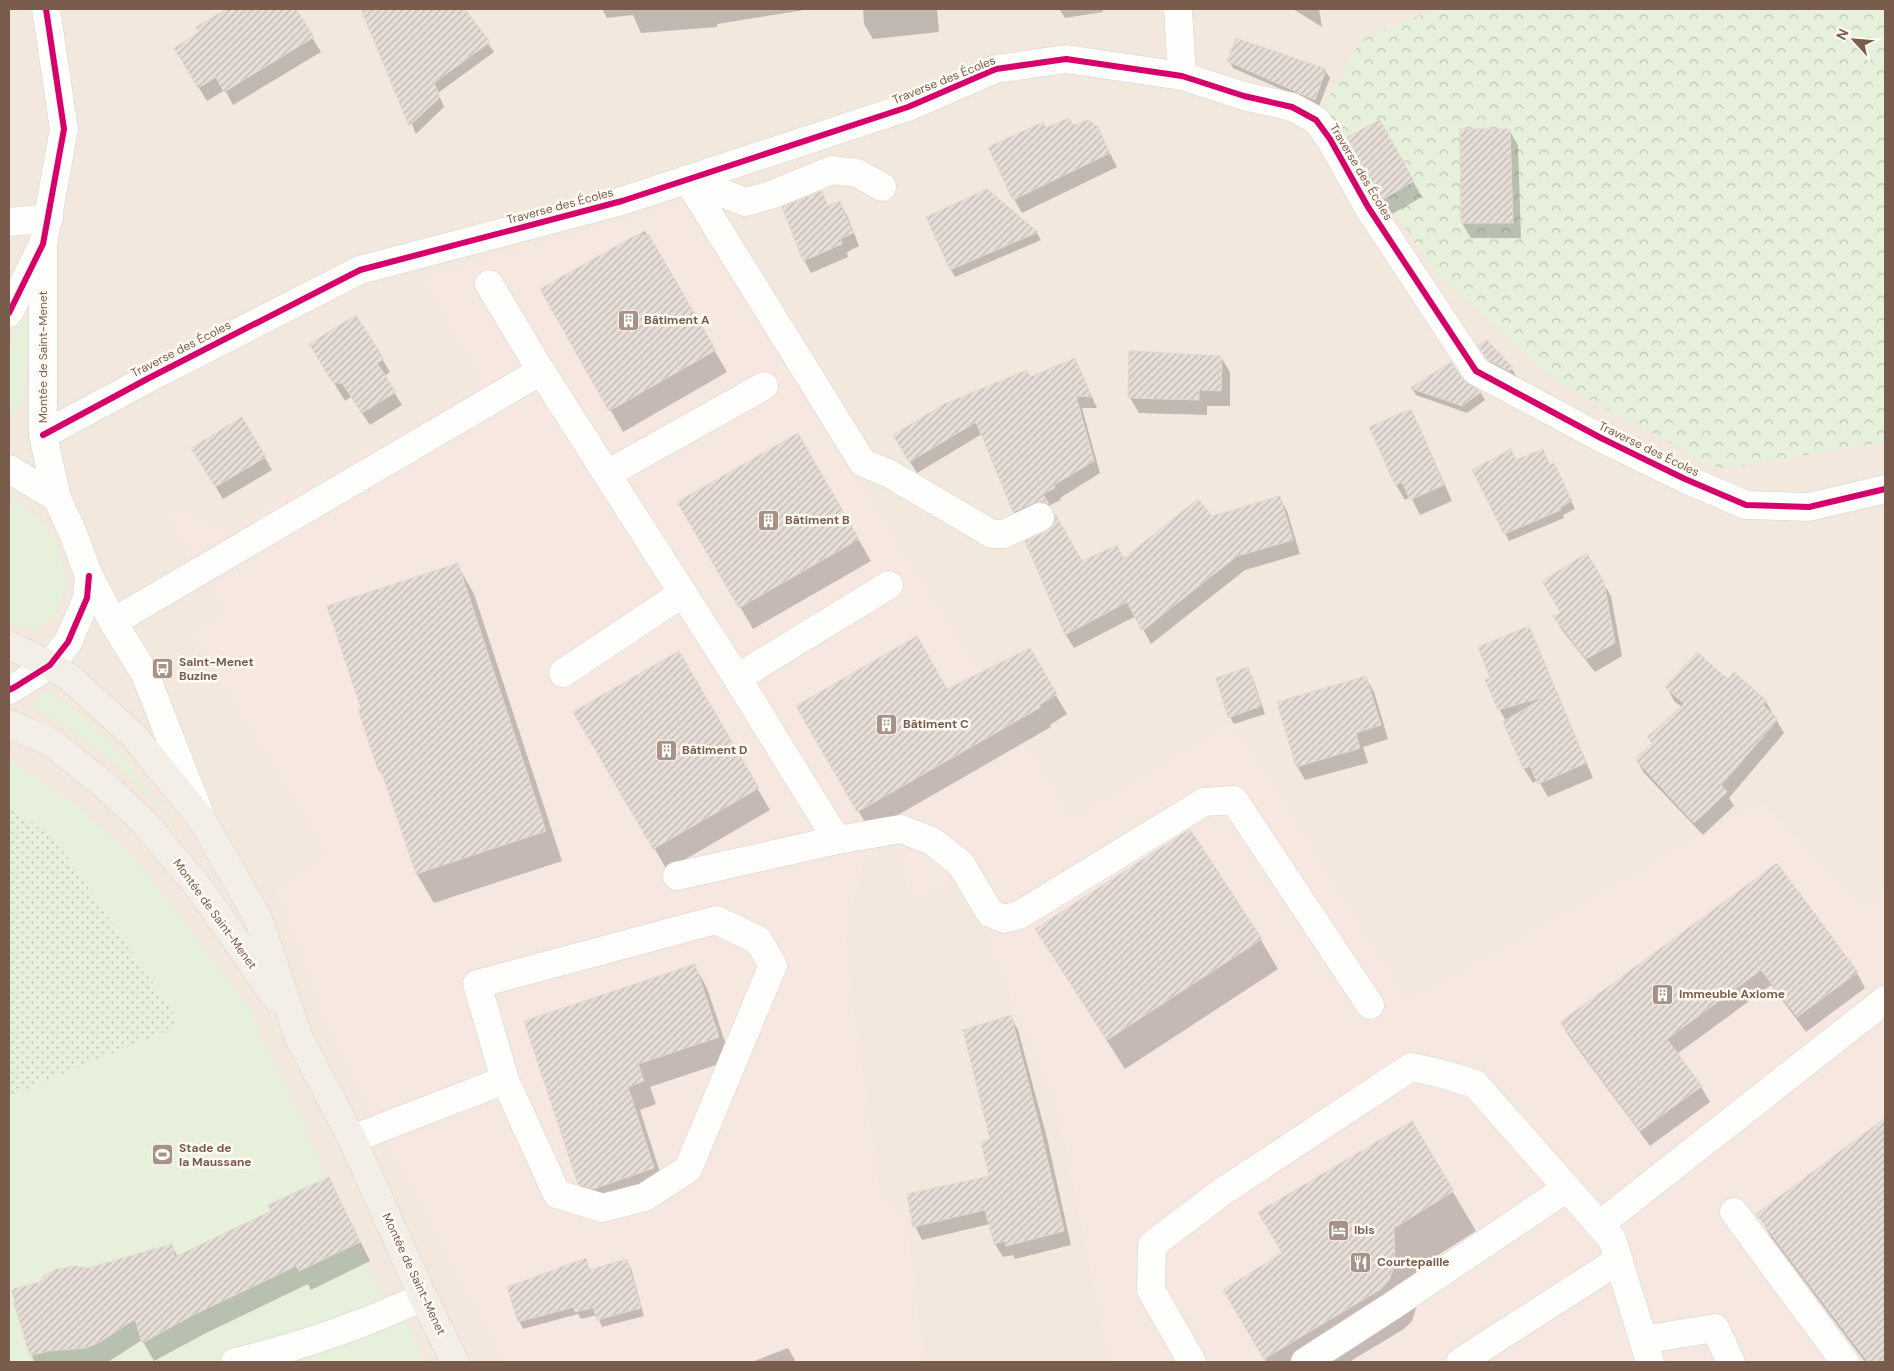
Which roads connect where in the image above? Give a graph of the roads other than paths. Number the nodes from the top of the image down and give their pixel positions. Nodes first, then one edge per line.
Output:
1 (46, 9) edge
2 (1178, 9) edge
3 (1182, 76) junction
4 (687, 180) junction
5 (882, 187) dead end
6 (9, 222) edge
7 (46, 231) junction
8 (489, 284) dead end
9 (9, 313) edge
10 (541, 371) junction
11 (764, 386) dead end
12 (42, 435) junction
13 (9, 469) edge
14 (607, 474) junction
15 (1885, 489) edge
16 (57, 498) junction
17 (1040, 517) dead end
18 (89, 576) junction
19 (889, 585) dead end
20 (683, 593) junction
21 (113, 622) junction
22 (9, 644) edge
23 (50, 665) junction
24 (564, 673) dead end
25 (737, 678) junction
26 (9, 690) edge
27 (9, 724) edge
28 (202, 820) junction
29 (837, 840) junction
30 (677, 876) dead end
31 (1885, 1000) edge
32 (1370, 1005) dead end
33 (294, 1024) junction
34 (505, 1080) junction
35 (352, 1139) junction
36 (1567, 1188) junction
37 (1734, 1212) dead end
38 (1599, 1225) junction
39 (1619, 1260) junction
40 (423, 1297) junction
41 (1647, 1351) edge
42 (235, 1362) edge
43 (455, 1362) edge
44 (1192, 1362) edge
45 (1305, 1362) edge
46 (1460, 1362) edge
47 (1731, 1362) edge
48 (1845, 1362) edge

1 - 7 street
2 - 3 street
3 - 4 street, Traverse des Écoles
3 - 15 street, Traverse des Écoles
4 - 5 street
4 - 12 street, Traverse des Écoles
4 - 17 street
6 - 7 street
7 - 9 street
7 - 12 street, Montée de Saint-Menet
8 - 10 street
10 - 14 street
10 - 21 street
11 - 14 street
12 - 16 street, Montée de Saint-Menet
13 - 16 street
14 - 20 street
16 - 18 street, Montée de Saint-Menet
18 - 21 street, Montée de Saint-Menet
18 - 23 street, Montée de Saint-Menet
19 - 25 street
20 - 24 street
20 - 25 street
21 - 28 street, Montée de Saint-Menet
22 - 23 main road, Montée de Saint-Menet
23 - 26 street, Montée de Saint-Menet
23 - 28 main road, Montée de Saint-Menet
25 - 29 street
27 - 33 main road, Montée de Saint-Menet
28 - 33 main road, Montée de Saint-Menet
29 - 30 street
29 - 32 street
31 - 38 street
33 - 35 main road, Montée de Saint-Menet
34 - 34 street
34 - 35 street
35 - 40 main road, Montée de Saint-Menet
36 - 38 street
36 - 44 street
36 - 45 street
37 - 48 street
38 - 39 street
39 - 41 street
39 - 46 street
40 - 42 street
40 - 43 main road, Montée de Saint-Menet
41 - 47 street

